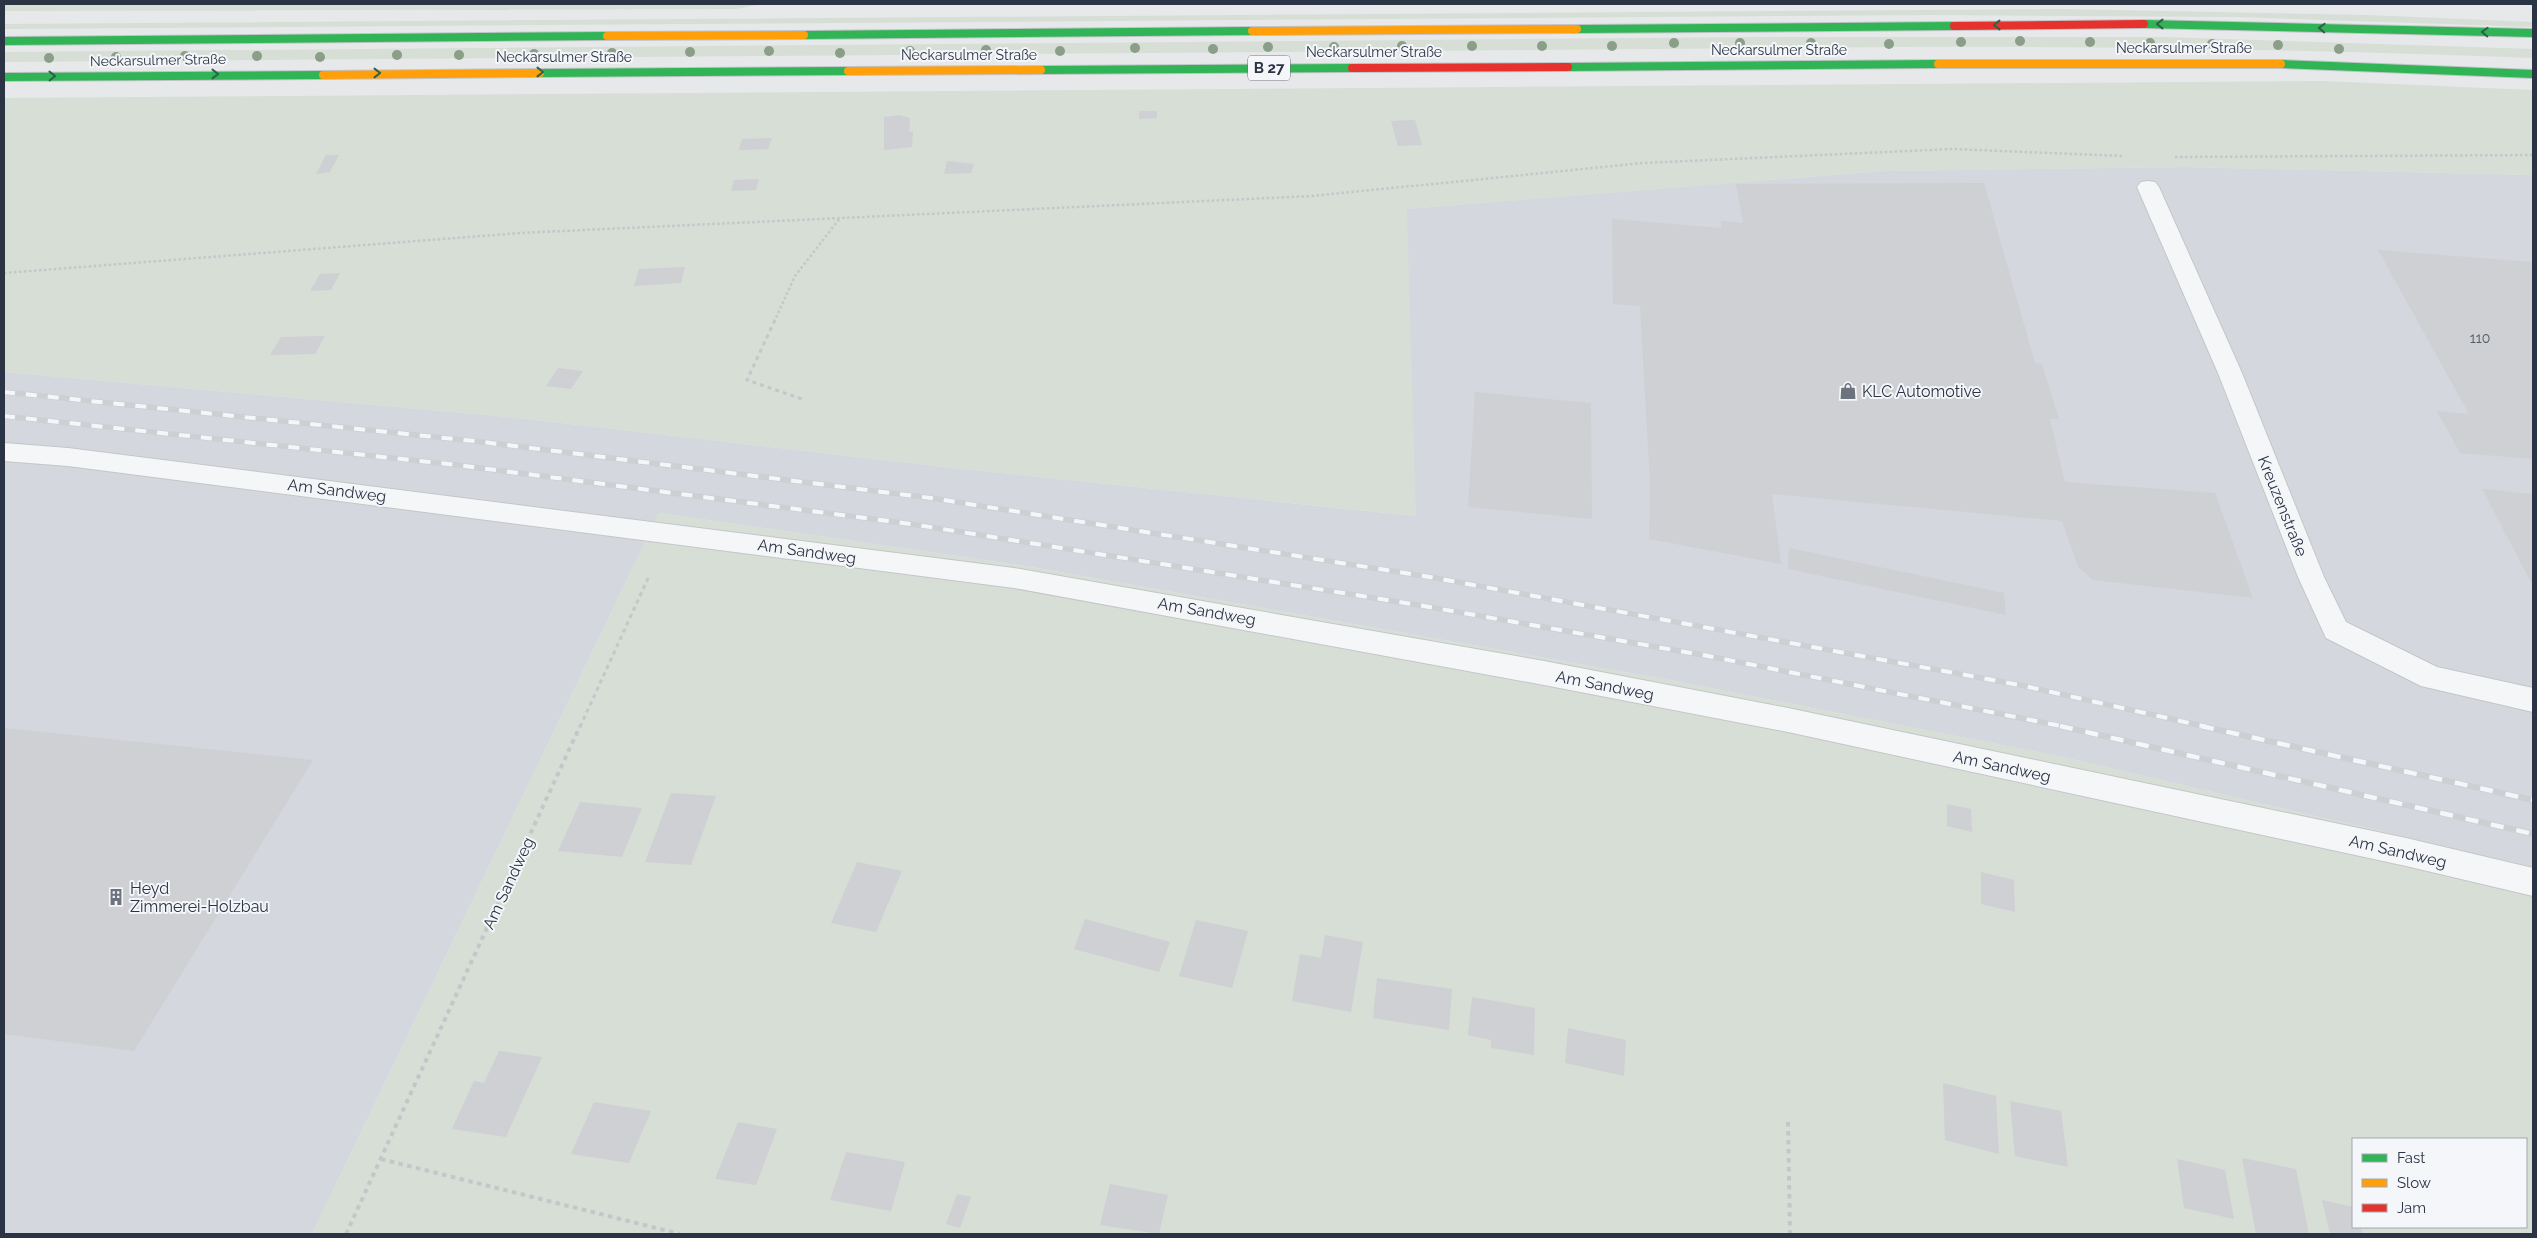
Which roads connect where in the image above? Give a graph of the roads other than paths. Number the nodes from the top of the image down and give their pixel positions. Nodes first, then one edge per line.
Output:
1 (2533, 33) edge
2 (4, 41) edge
3 (2533, 74) edge
4 (4, 77) edge
5 (2148, 187) dead end
6 (4, 452) edge
7 (2533, 700) edge
8 (2533, 882) edge

1 -> 2 main road, Neckarsulmer Straße / B 27
4 -> 3 main road, Neckarsulmer Straße / B 27
5 - 7 street, Kreuzenstraße
6 - 8 street, Am Sandweg

